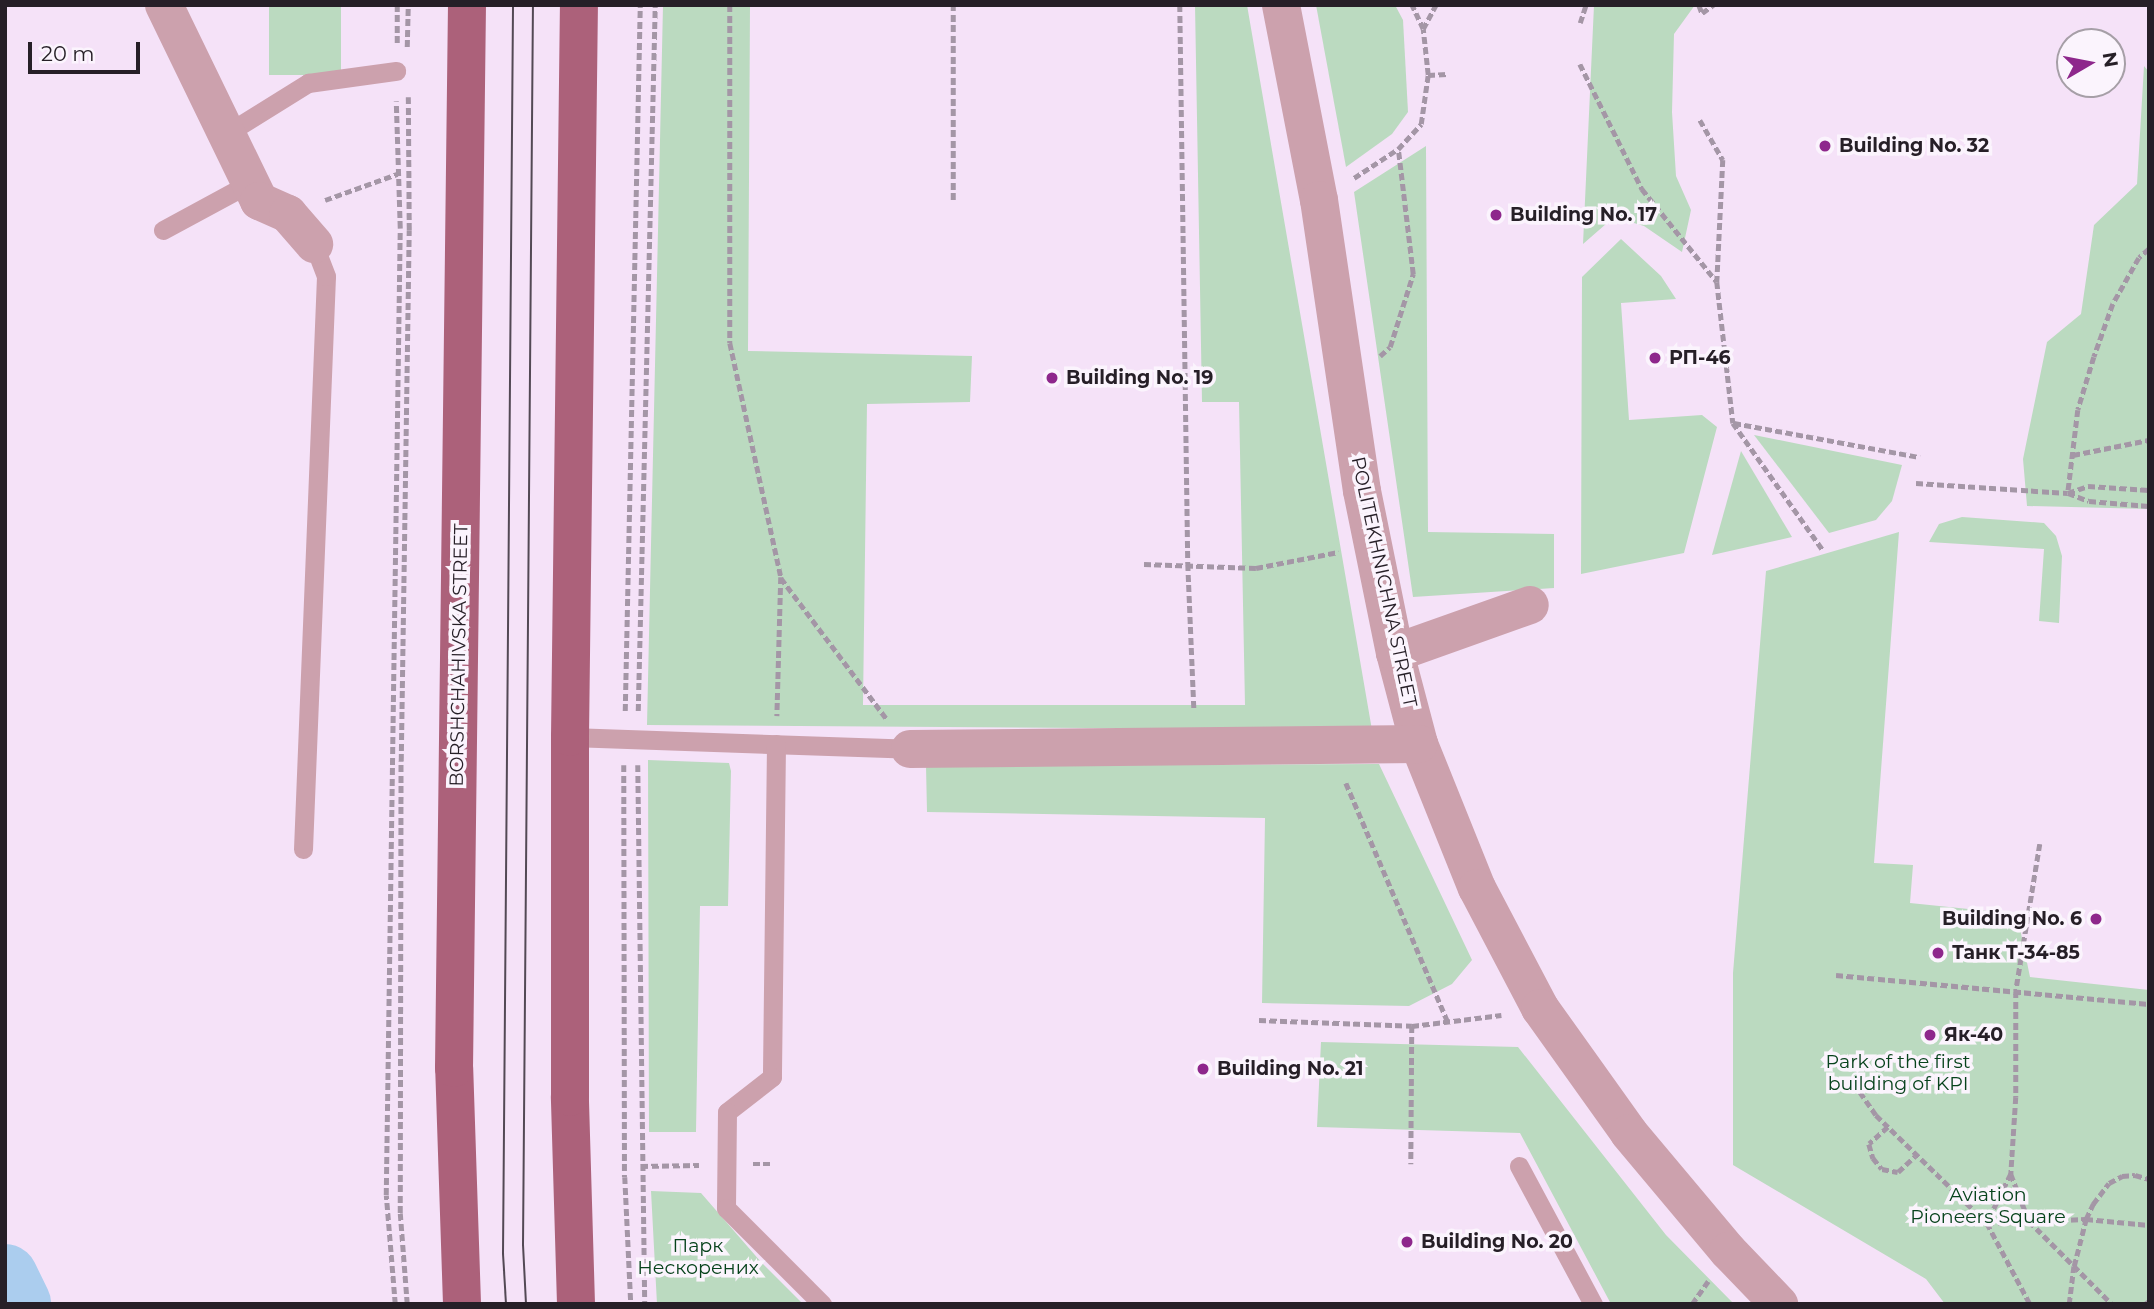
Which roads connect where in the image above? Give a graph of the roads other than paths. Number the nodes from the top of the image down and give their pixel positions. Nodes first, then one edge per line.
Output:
1 (164, 5) edge
2 (467, 5) edge
3 (579, 5) edge
4 (1281, 5) edge
5 (404, 71) road end
6 (226, 134) junction
7 (250, 183) junction
8 (163, 230) dead end
9 (314, 244) joint
10 (1530, 605) dead end
11 (1395, 653) junction
12 (570, 737) junction
13 (776, 744) junction
14 (1419, 744) junction
15 (910, 749) joint
16 (303, 849) dead end
17 (1519, 1167) dead end
18 (462, 1304) edge
19 (576, 1304) edge
20 (822, 1304) edge
21 (1593, 1304) edge
22 (1779, 1304) edge

1 - 6 street
2 - 18 main road, BORSHCHAHIVSKA STREET
3 - 12 main road
4 - 11 street, POLITEKHNICHNA STREET
5 - 6 lane
6 - 7 street
7 - 8 lane
7 - 9 street
9 - 16 lane
10 - 11 street
11 - 14 street, POLITEKHNICHNA STREET
12 - 13 lane
12 - 19 main road
13 - 15 lane
13 - 20 lane
14 - 15 street
14 - 22 street, POLITEKHNICHNA STREET
17 - 21 lane

